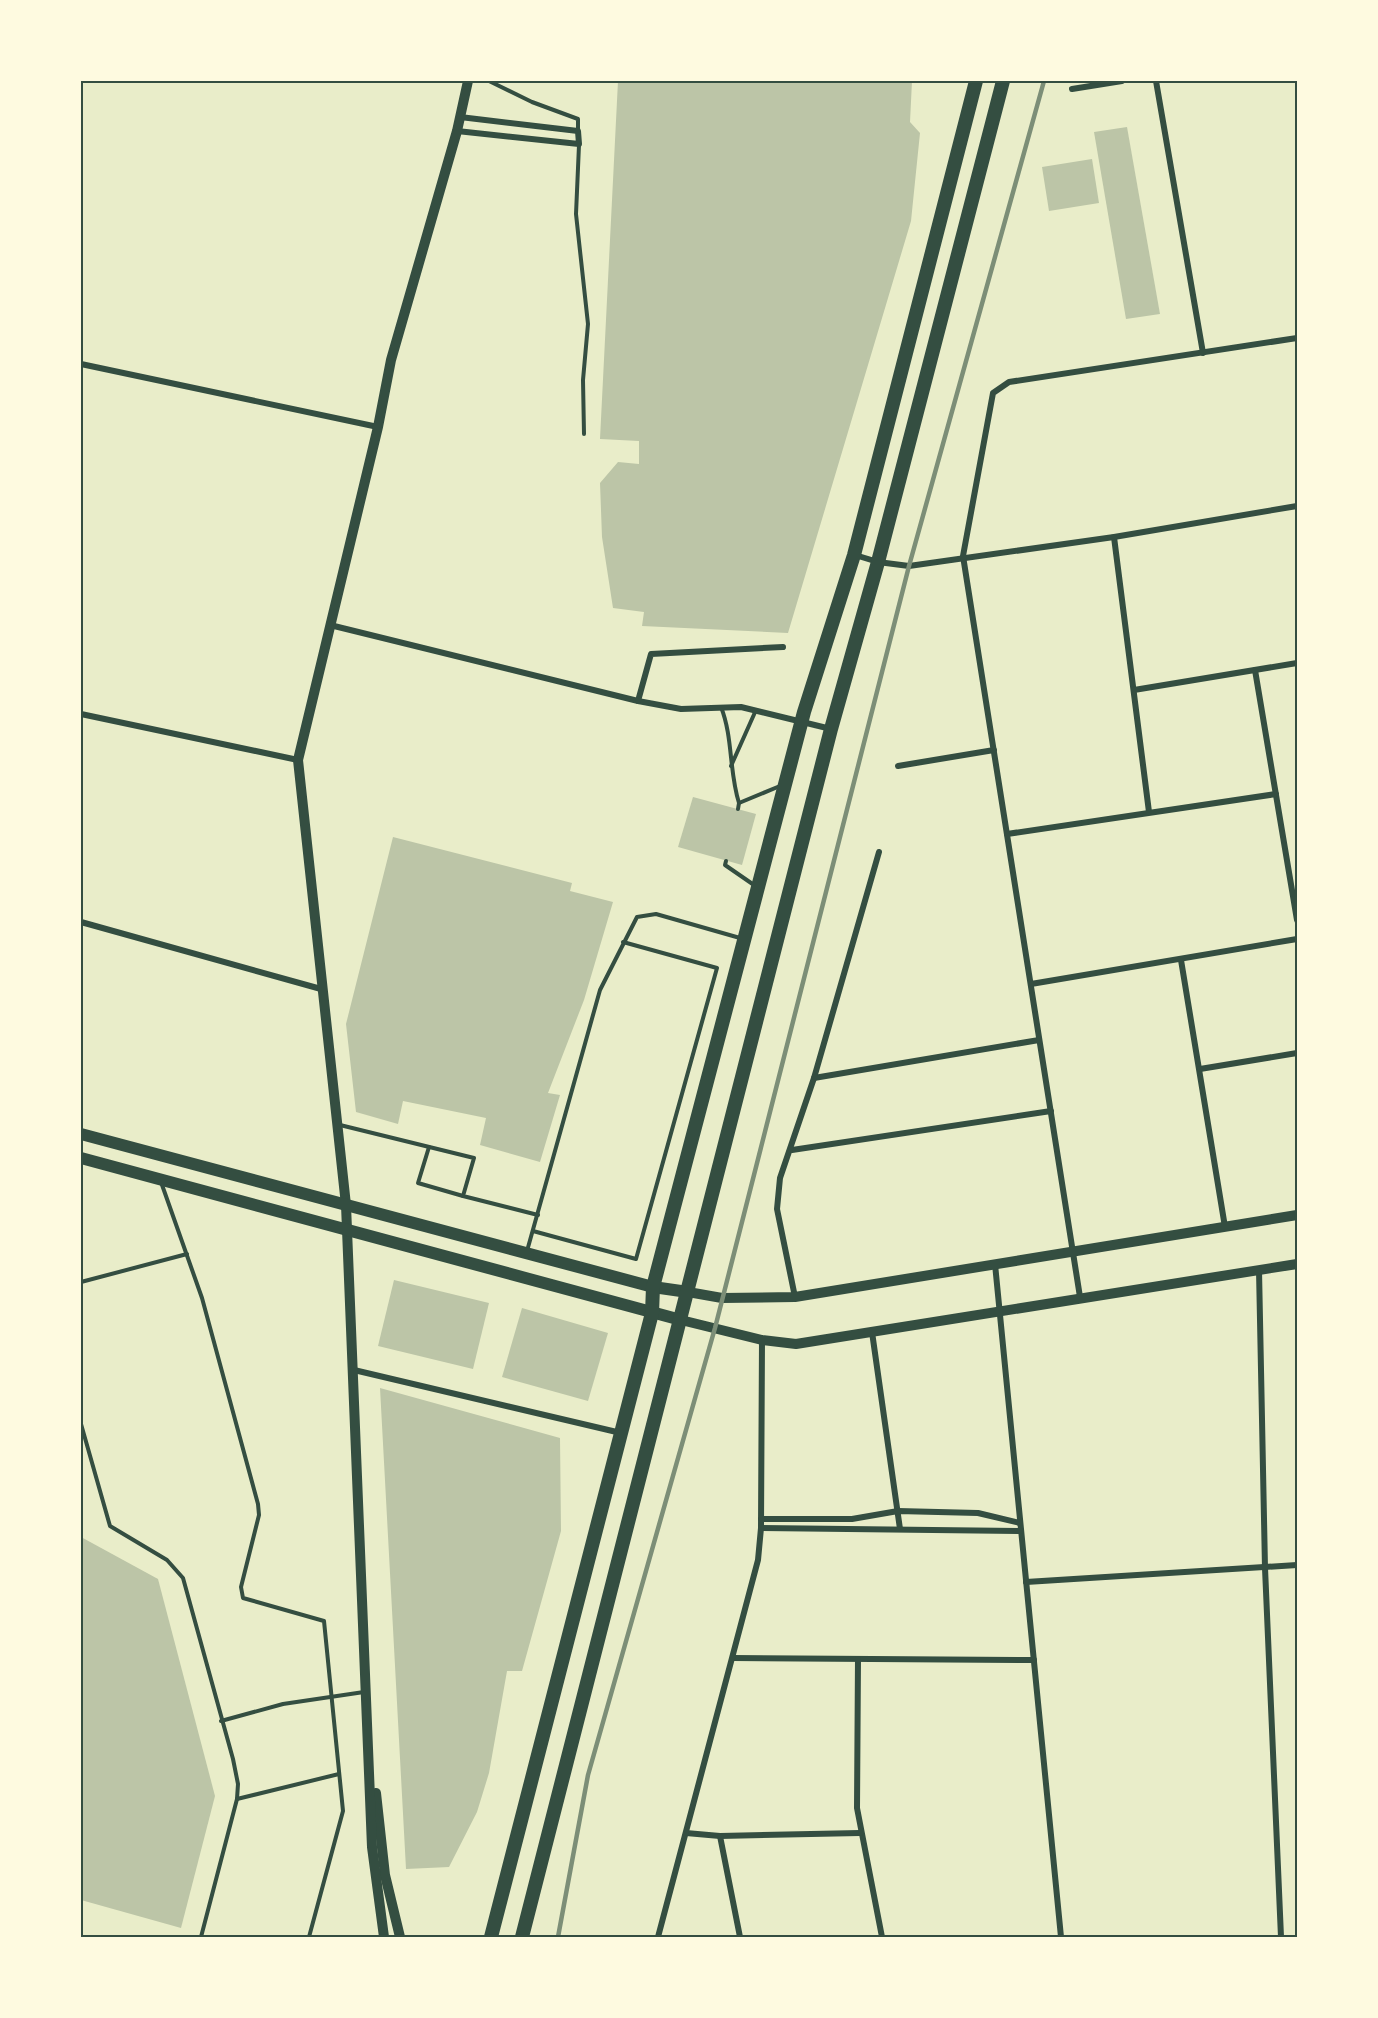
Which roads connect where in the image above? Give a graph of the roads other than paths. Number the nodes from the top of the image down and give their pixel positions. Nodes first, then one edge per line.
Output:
1 (468, 81) edge
2 (489, 81) edge
3 (976, 81) edge
4 (1003, 81) edge
5 (1122, 81) edge
6 (1156, 81) edge
7 (1072, 89) dead end
8 (460, 117) junction
9 (457, 131) junction
10 (578, 131) junction
11 (579, 144) junction
12 (1297, 338) edge
13 (1203, 353) junction
14 (81, 364) edge
15 (378, 427) junction
16 (584, 434) dead end
17 (1297, 506) edge
18 (1114, 537) junction
19 (854, 555) junction
20 (963, 556) junction
21 (878, 562) junction
22 (329, 625) junction
23 (783, 647) dead end
24 (1297, 663) edge
25 (1255, 670) junction
26 (1134, 690) junction
27 (638, 701) junction
28 (721, 707) junction
29 (756, 710) junction
30 (81, 714) edge
31 (801, 723) junction
32 (831, 729) junction
33 (994, 750) junction
34 (298, 760) junction
35 (898, 766) dead end
36 (731, 767) junction
37 (785, 784) junction
38 (1276, 794) junction
39 (739, 803) junction
40 (738, 809) dead end
41 (1149, 812) junction
42 (1007, 834) junction
43 (879, 852) dead end
44 (726, 861) dead end
45 (758, 887) junction
46 (1297, 920) edge
47 (81, 922) edge
48 (744, 939) junction
49 (1297, 939) edge
50 (623, 942) junction
51 (1181, 960) junction
52 (1031, 984) junction
53 (321, 989) junction
54 (1040, 1040) junction
55 (1297, 1053) edge
56 (1200, 1069) junction
57 (814, 1078) junction
58 (1051, 1112) junction
59 (336, 1124) junction
60 (81, 1134) edge
61 (429, 1147) junction
62 (792, 1150) junction
63 (81, 1158) edge
64 (160, 1180) junction
65 (463, 1196) junction
66 (346, 1205) junction
67 (538, 1215) junction
68 (1297, 1215) edge
69 (1225, 1227) junction
70 (347, 1230) junction
71 (533, 1231) junction
72 (1073, 1249) junction
73 (526, 1253) junction
74 (187, 1254) junction
75 (995, 1263) junction
76 (1297, 1264) edge
77 (1259, 1270) junction
78 (81, 1282) edge
79 (653, 1287) junction
80 (688, 1292) junction
81 (795, 1297) junction
82 (1080, 1298) junction
83 (999, 1310) junction
84 (652, 1313) junction
85 (681, 1320) junction
86 (872, 1332) junction
87 (762, 1340) junction
88 (354, 1370) junction
89 (81, 1424) edge
90 (622, 1433) junction
91 (898, 1511) junction
92 (761, 1519) junction
93 (1020, 1523) junction
94 (761, 1528) junction
95 (900, 1529) junction
96 (1021, 1531) junction
97 (1297, 1565) edge
98 (1265, 1568) junction
99 (1026, 1582) junction
100 (733, 1658) junction
101 (858, 1659) junction
102 (1034, 1660) junction
103 (365, 1692) junction
104 (330, 1695) junction
105 (220, 1721) junction
106 (339, 1774) junction
107 (237, 1799) junction
108 (686, 1833) junction
109 (860, 1833) junction
110 (720, 1836) junction
111 (201, 1937) edge
112 (309, 1937) edge
113 (384, 1937) edge
114 (400, 1937) edge
115 (491, 1937) edge
116 (522, 1937) edge
117 (658, 1937) edge
118 (740, 1937) edge
119 (882, 1937) edge
120 (1061, 1937) edge
121 (1281, 1937) edge

1 - 8 street
2 - 10 lane
3 - 19 main road
4 - 21 main road
5 - 7 street
6 - 13 street
8 - 9 street
8 - 10 street
9 - 11 street
9 - 15 street
10 - 11 street
11 - 16 lane
12 - 13 street
13 - 20 street
14 - 15 street
15 - 22 street
17 - 18 street
18 - 20 street
18 - 26 street
19 - 21 street
19 - 31 main road
20 - 21 street
20 - 33 street
21 - 32 main road
22 - 27 street
22 - 34 street
23 - 27 street
24 - 25 street
25 - 26 street
25 - 38 street
26 - 41 street
27 - 28 street
28 - 29 street
28 - 36 lane
29 - 31 street
29 - 36 lane
30 - 34 street
31 - 32 street
31 - 37 main road
32 - 80 main road
33 - 35 street
33 - 42 street
34 - 53 street
36 - 39 lane
37 - 39 lane
37 - 45 main road
38 - 41 street
38 - 46 street
39 - 40 lane
41 - 42 street
42 - 52 street
43 - 57 street
44 - 45 lane
45 - 48 main road
47 - 53 street
48 - 50 lane
48 - 79 main road
49 - 51 street
50 - 67 lane
50 - 71 lane
51 - 52 street
51 - 56 street
52 - 54 street
53 - 59 street
54 - 57 street
54 - 58 street
55 - 56 street
56 - 69 street
57 - 62 street
58 - 62 street
58 - 72 street
59 - 61 lane
59 - 66 street
60 - 66 main road
61 - 65 lane
61 - 65 lane
62 - 81 street
63 - 64 main road
64 - 70 main road
64 - 74 lane
65 - 67 lane
66 - 70 street
66 - 73 main road
67 - 71 lane
68 - 69 street
69 - 72 street
70 - 84 main road
70 - 88 street
71 - 73 lane
72 - 75 street
72 - 82 street
73 - 79 main road
74 - 78 lane
74 - 104 lane
75 - 81 street
75 - 83 street
76 - 77 street
77 - 82 street
77 - 98 street
79 - 80 main road
79 - 84 main road
80 - 81 street
80 - 85 main road
82 - 83 street
83 - 86 street
83 - 93 street
84 - 85 main road
84 - 90 main road
85 - 87 street
85 - 116 main road
86 - 87 street
86 - 91 street
87 - 92 street
88 - 90 street
88 - 103 street
89 - 105 lane
90 - 115 main road
91 - 92 street
91 - 93 street
91 - 95 street
92 - 94 street
93 - 96 street
94 - 95 street
94 - 100 street
95 - 96 street
96 - 99 street
97 - 98 street
98 - 99 street
98 - 121 street
99 - 102 street
100 - 101 street
100 - 108 street
101 - 102 street
101 - 109 street
102 - 120 street
103 - 104 lane
103 - 113 street
103 - 114 street
104 - 105 lane
104 - 106 lane
105 - 107 lane
106 - 107 lane
106 - 112 lane
107 - 111 lane
108 - 110 street
108 - 117 street
109 - 110 street
109 - 119 street
110 - 118 street

